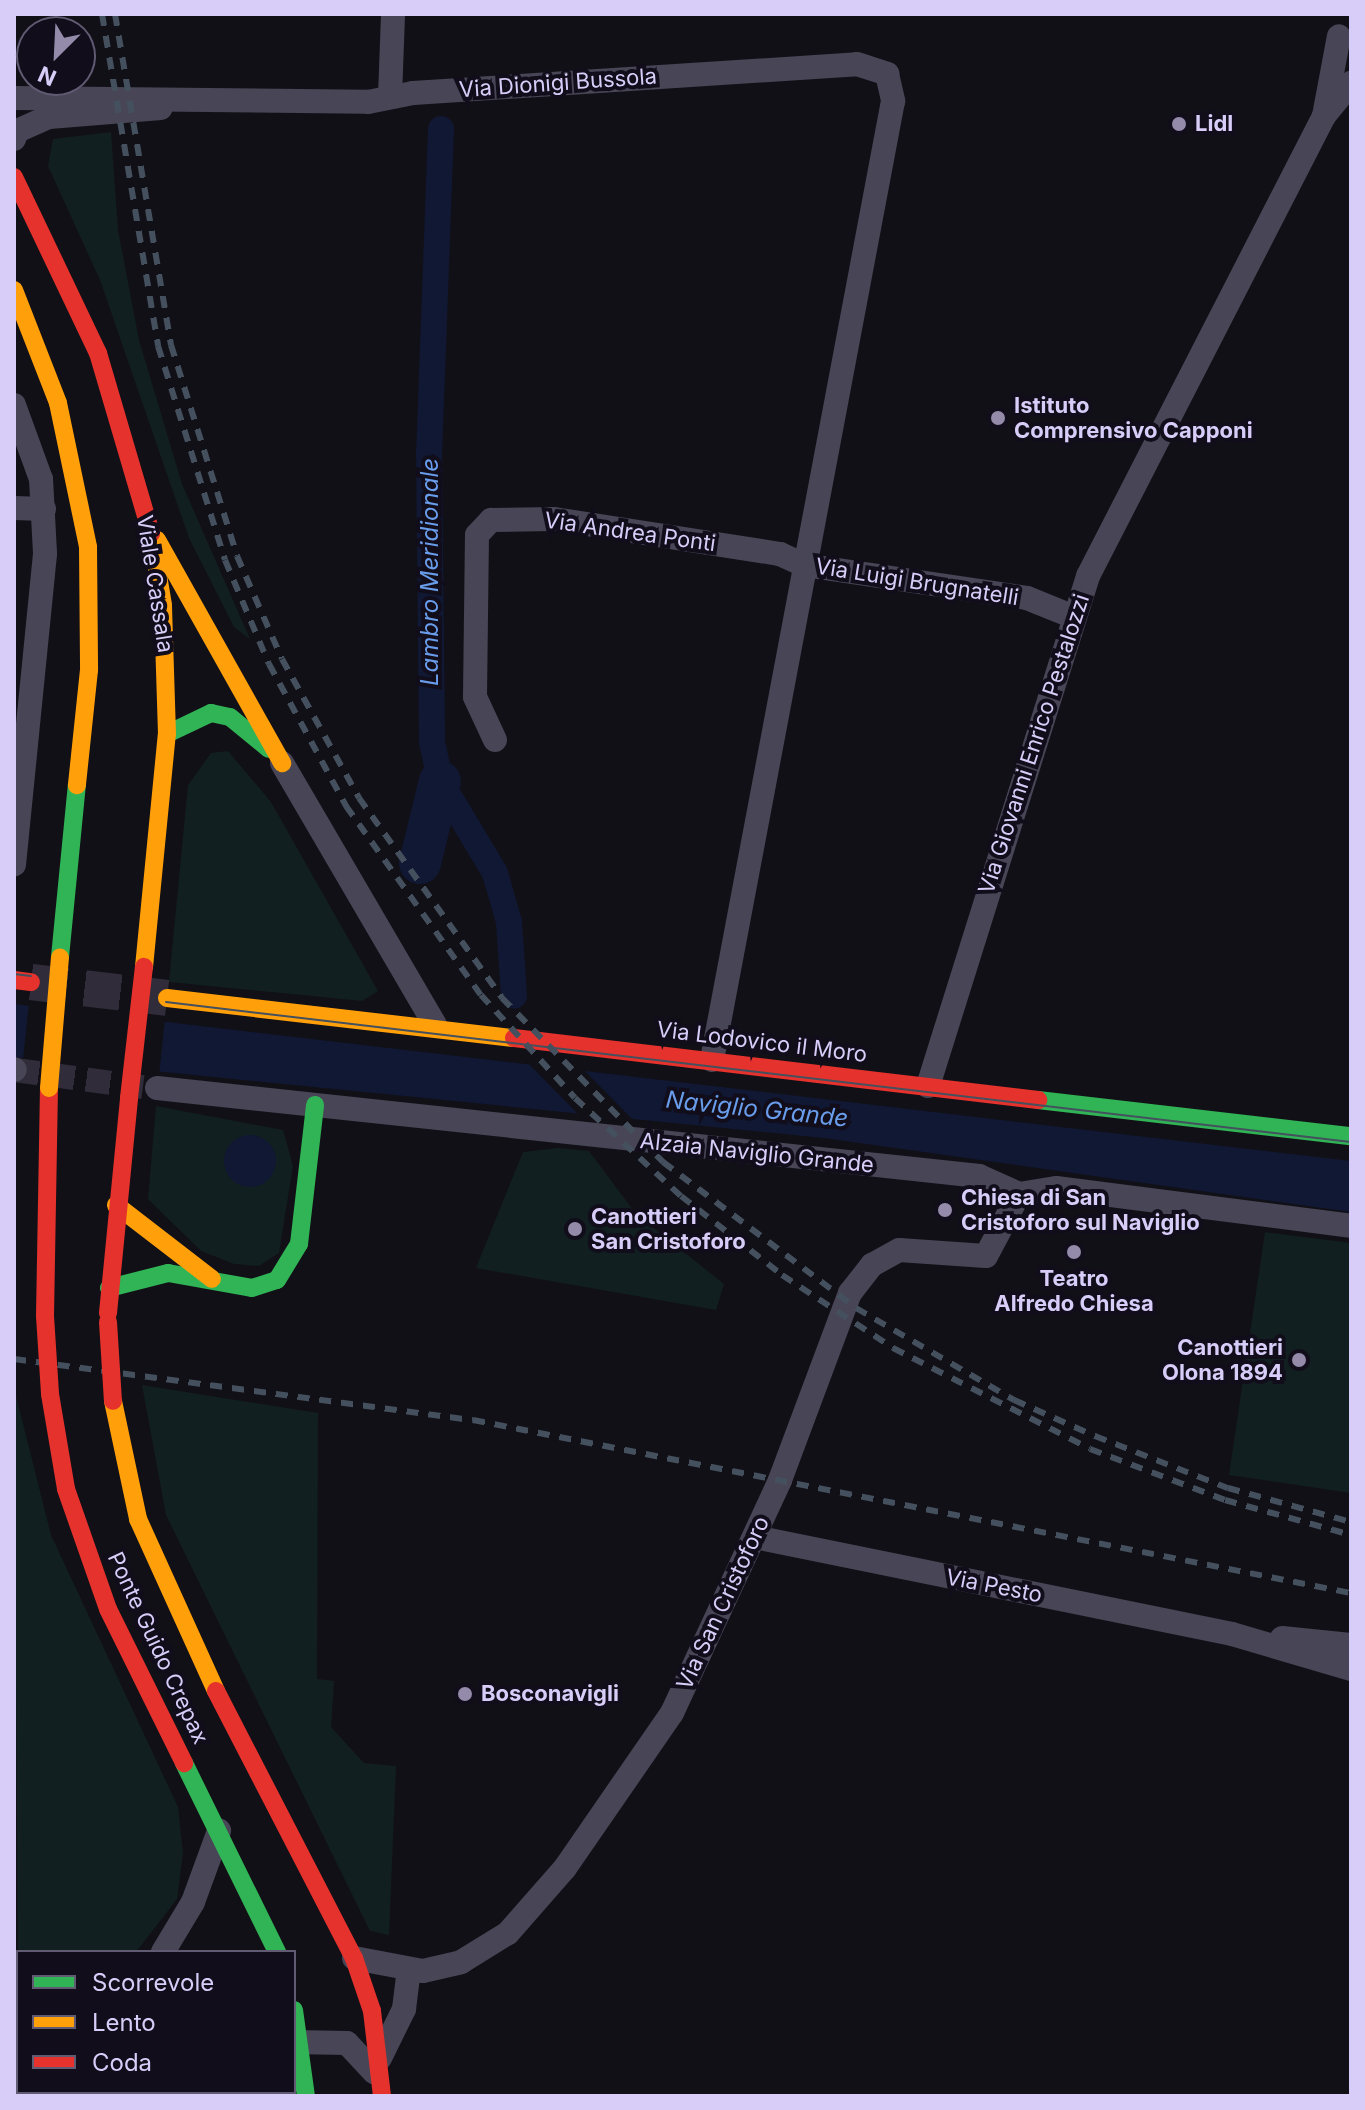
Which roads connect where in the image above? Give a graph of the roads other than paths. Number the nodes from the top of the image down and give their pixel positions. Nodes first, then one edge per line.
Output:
1 (393, 14) edge
2 (1340, 32) edge
3 (1351, 83) edge
4 (226, 96) junction
5 (390, 97) junction
6 (14, 98) edge
7 (1324, 116) junction
8 (14, 139) edge
9 (14, 177) edge
10 (14, 290) edge
11 (14, 405) edge
12 (14, 508) edge
13 (44, 509) junction
14 (151, 532) junction
15 (804, 565) junction
16 (1074, 617) junction
17 (167, 734) junction
18 (495, 740) dead end
19 (282, 763) junction
20 (14, 864) edge
21 (144, 967) joint
22 (167, 998) tunnel mouth
23 (435, 1025) junction
24 (712, 1060) junction
25 (928, 1086) junction
26 (157, 1088) tunnel mouth
27 (315, 1105) junction
28 (1351, 1136) edge
29 (1019, 1194) junction
30 (116, 1205) junction
31 (1351, 1226) edge
32 (212, 1279) junction
33 (109, 1288) junction
34 (755, 1537) junction
35 (1232, 1634) junction
36 (1351, 1645) edge
37 (1351, 1669) edge
38 (220, 1829) junction
39 (164, 1950) edge
40 (276, 1950) edge
41 (354, 1958) junction
42 (409, 1969) junction
43 (296, 2042) edge
44 (381, 2080) edge
45 (306, 2096) edge

1 - 5 street
2 - 7 street, Via Giovanni Enrico Pestalozzi
3 - 7 street, Via Giovanni Enrico Pestalozzi
4 - 5 street, Via Dionigi Bussola
4 - 6 street, Via Dionigi Bussola
4 - 8 street, Via Dionigi Bussola
5 - 15 street, Via Dionigi Bussola
7 - 16 street, Via Giovanni Enrico Pestalozzi
9 - 14 main road, Viale Cassala
10 - 38 main road, Ponte Guido Crepax, bridge
11 - 13 street
12 - 13 street
13 - 20 street
14 - 17 main road, Viale Cassala
14 - 19 main road
15 - 16 street, Via Luigi Brugnatelli
15 - 18 street, Via Andrea Ponti
15 - 24 street
16 - 25 street, Via Giovanni Enrico Pestalozzi
17 - 19 main road
17 - 21 main road, Viale Cassala
19 - 23 street
21 - 30 main road, Ponte Guido Crepax, bridge
22 - 23 main road, Via Lodovico il Moro
23 - 24 main road, Via Lodovico il Moro
24 - 25 main road, Via Lodovico il Moro
25 - 28 main road, Via Lodovico il Moro
26 - 27 street, Alzaia Naviglio Grande
27 - 29 street, Alzaia Naviglio Grande
27 - 32 main road
29 - 31 street
29 - 34 street, Via San Cristoforo
30 - 32 main road
30 - 33 main road, Ponte Guido Crepax
32 - 33 main road
33 - 41 main road, Ponte Guido Crepax, bridge
34 - 35 street, Via Pesto
34 - 42 street, Via San Cristoforo
35 - 36 street, Via Pesto
35 - 37 street, Via Pesto
38 - 39 street
38 - 40 main road, Ponte Guido Crepax
41 - 42 street, Via San Cristoforo
41 - 44 main road, Ponte Guido Crepax
42 - 44 street
43 - 44 street
43 - 45 main road

